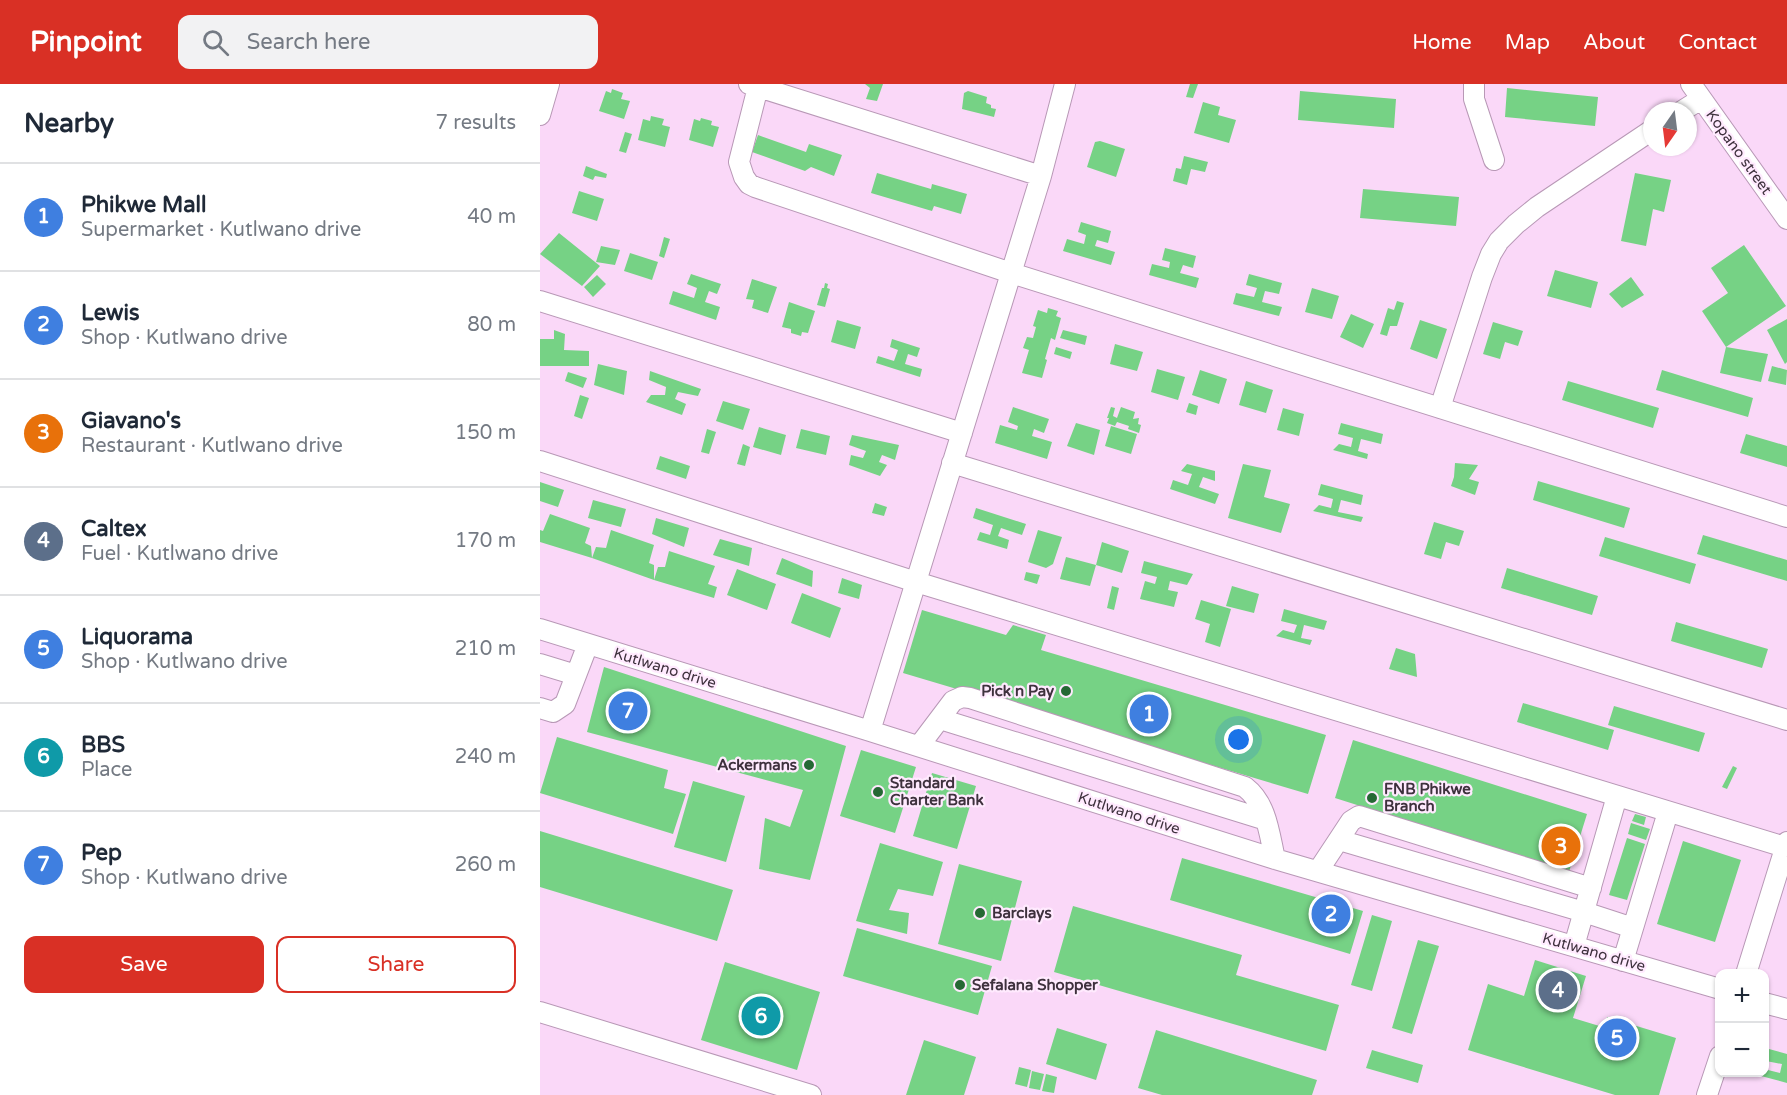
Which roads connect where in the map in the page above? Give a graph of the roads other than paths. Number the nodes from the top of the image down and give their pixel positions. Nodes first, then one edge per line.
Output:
1 (549, 84) edge
2 (1065, 84) edge
3 (1474, 84) edge
4 (754, 86) edge
5 (1696, 91) edge
6 (540, 115) edge
7 (1643, 136) edge
8 (1494, 160) dead end
9 (1041, 176) junction
10 (1787, 219) edge
11 (1011, 273) junction
12 (540, 301) edge
13 (1440, 408) junction
14 (962, 433) junction
15 (540, 461) edge
16 (952, 463) junction
17 (1787, 517) edge
18 (916, 582) junction
19 (540, 629) edge
20 (588, 644) junction
21 (540, 664) edge
22 (576, 675) junction
23 (540, 708) edge
24 (940, 719) junction
25 (1787, 720) edge
26 (870, 731) junction
27 (919, 746) junction
28 (1617, 796) junction
29 (1668, 812) junction
30 (1266, 820) junction
31 (1339, 840) junction
32 (1786, 844) edge
33 (1275, 859) junction
34 (1318, 871) junction
35 (1591, 888) junction
36 (1584, 912) junction
37 (1633, 928) junction
38 (1574, 946) junction
39 (1623, 961) junction
40 (1748, 969) edge
41 (1715, 988) edge
42 (1769, 1004) edge
43 (1787, 1009) edge
44 (540, 1012) edge
45 (1715, 1069) edge
46 (811, 1095) edge
47 (1707, 1095) edge

1 - 6 street
2 - 9 street
3 - 8 street
4 - 9 street
4 - 11 street
5 - 10 street, Kopano street
7 - 13 street
9 - 11 street
11 - 13 street
11 - 14 street
12 - 14 street
13 - 17 street
14 - 16 street
15 - 18 street
16 - 18 street
16 - 25 street
18 - 26 street
18 - 28 street
19 - 20 street, Kutlwano drive
20 - 22 street
20 - 26 street, Kutlwano drive
21 - 22 street
22 - 23 street
24 - 27 street
24 - 30 street
24 - 30 street
26 - 27 street, Kutlwano drive
27 - 33 street, Kutlwano drive
28 - 29 street
28 - 35 street
29 - 32 street
29 - 37 street
30 - 33 street
31 - 34 street
31 - 35 street
31 - 36 street
32 - 40 street
33 - 34 street, Kutlwano drive
34 - 38 street, Kutlwano drive
35 - 36 street
36 - 37 street
36 - 38 street
37 - 39 street
38 - 39 street, Kutlwano drive
39 - 41 street, Kutlwano drive
42 - 43 street
44 - 46 street
45 - 47 street

